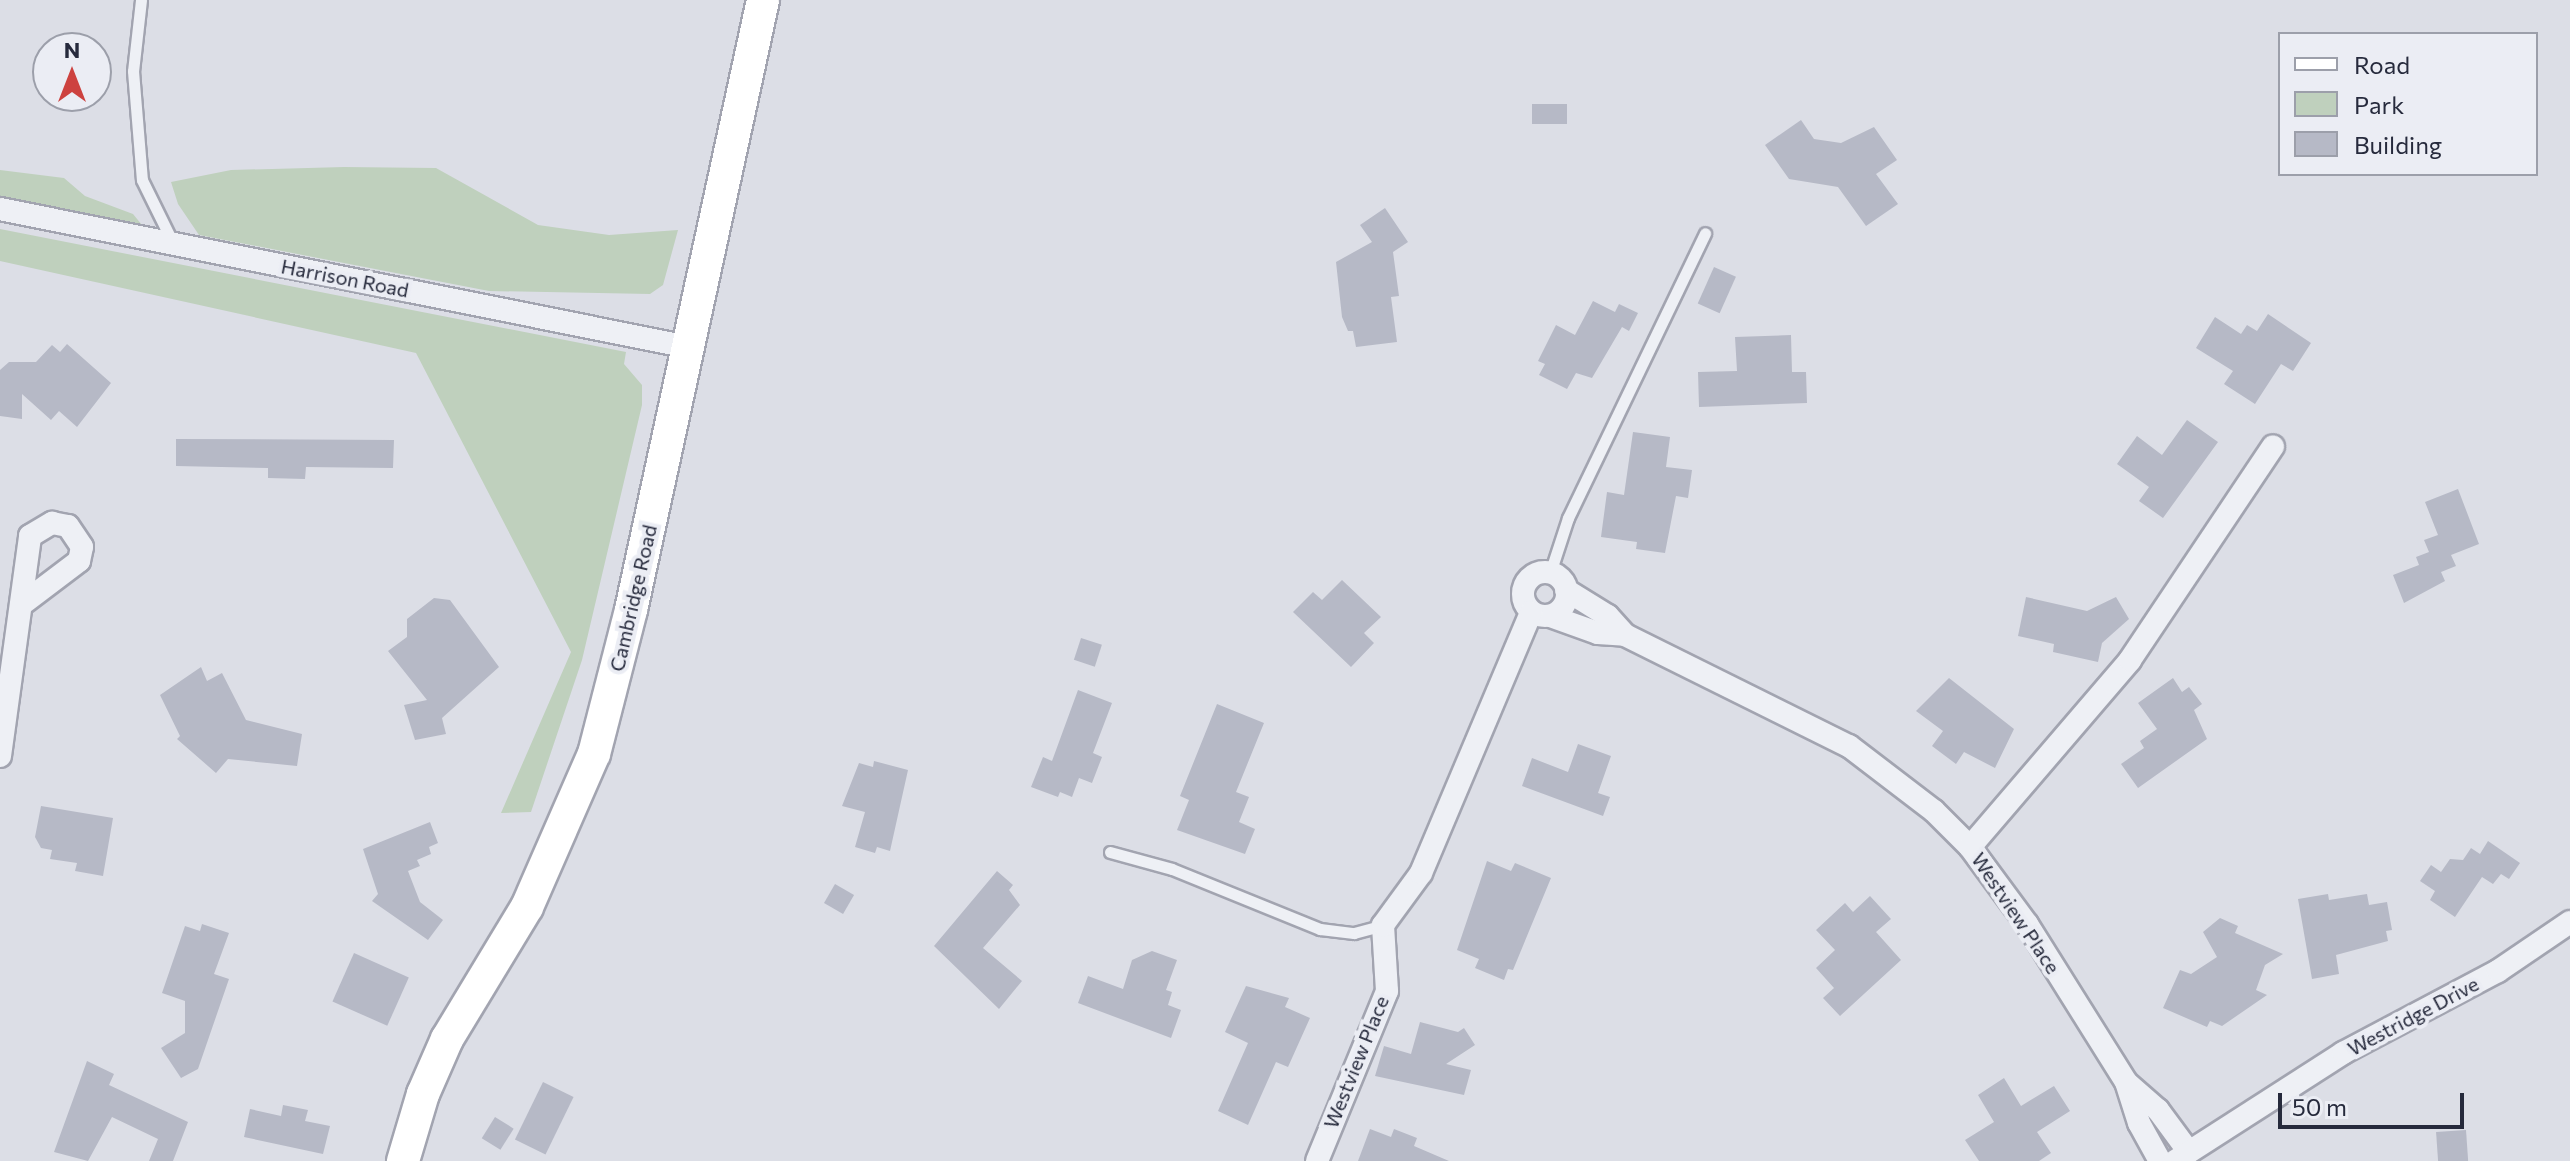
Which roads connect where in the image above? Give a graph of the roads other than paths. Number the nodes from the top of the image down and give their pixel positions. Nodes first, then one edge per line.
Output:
1 (141, 0) edge
2 (763, 0) edge
3 (0, 209) edge
4 (1705, 233) dead end
5 (173, 244) junction
6 (689, 347) junction
7 (2273, 446) dead end
8 (1550, 573) junction
9 (1566, 590) junction
10 (25, 602) dead end
11 (1540, 614) junction
12 (1625, 635) junction
13 (0, 756) edge
14 (1970, 847) junction
15 (1110, 852) dead end
16 (2570, 922) edge
17 (1383, 925) junction
18 (2126, 1082) junction
19 (2182, 1156) edge
20 (403, 1161) edge
21 (1317, 1161) edge
22 (2160, 1161) edge

1 - 5 lane
2 - 6 main road, Cambridge Road
3 - 5 street, Harrison Road
4 - 8 lane
5 - 6 street, Harrison Road
6 - 20 main road, Cambridge Road
7 - 14 street
8 - 9 street
8 - 11 street
9 - 11 street
9 - 12 street, Westview Place
10 - 13 street
11 - 12 street, Westview Place
11 - 17 street
12 - 14 street, Westview Place
14 - 18 street, Westview Place
15 - 17 lane
16 - 19 street, Westridge Drive
17 - 21 street, Westview Place
18 - 19 street, Westview Place
18 - 22 street, Westview Place

